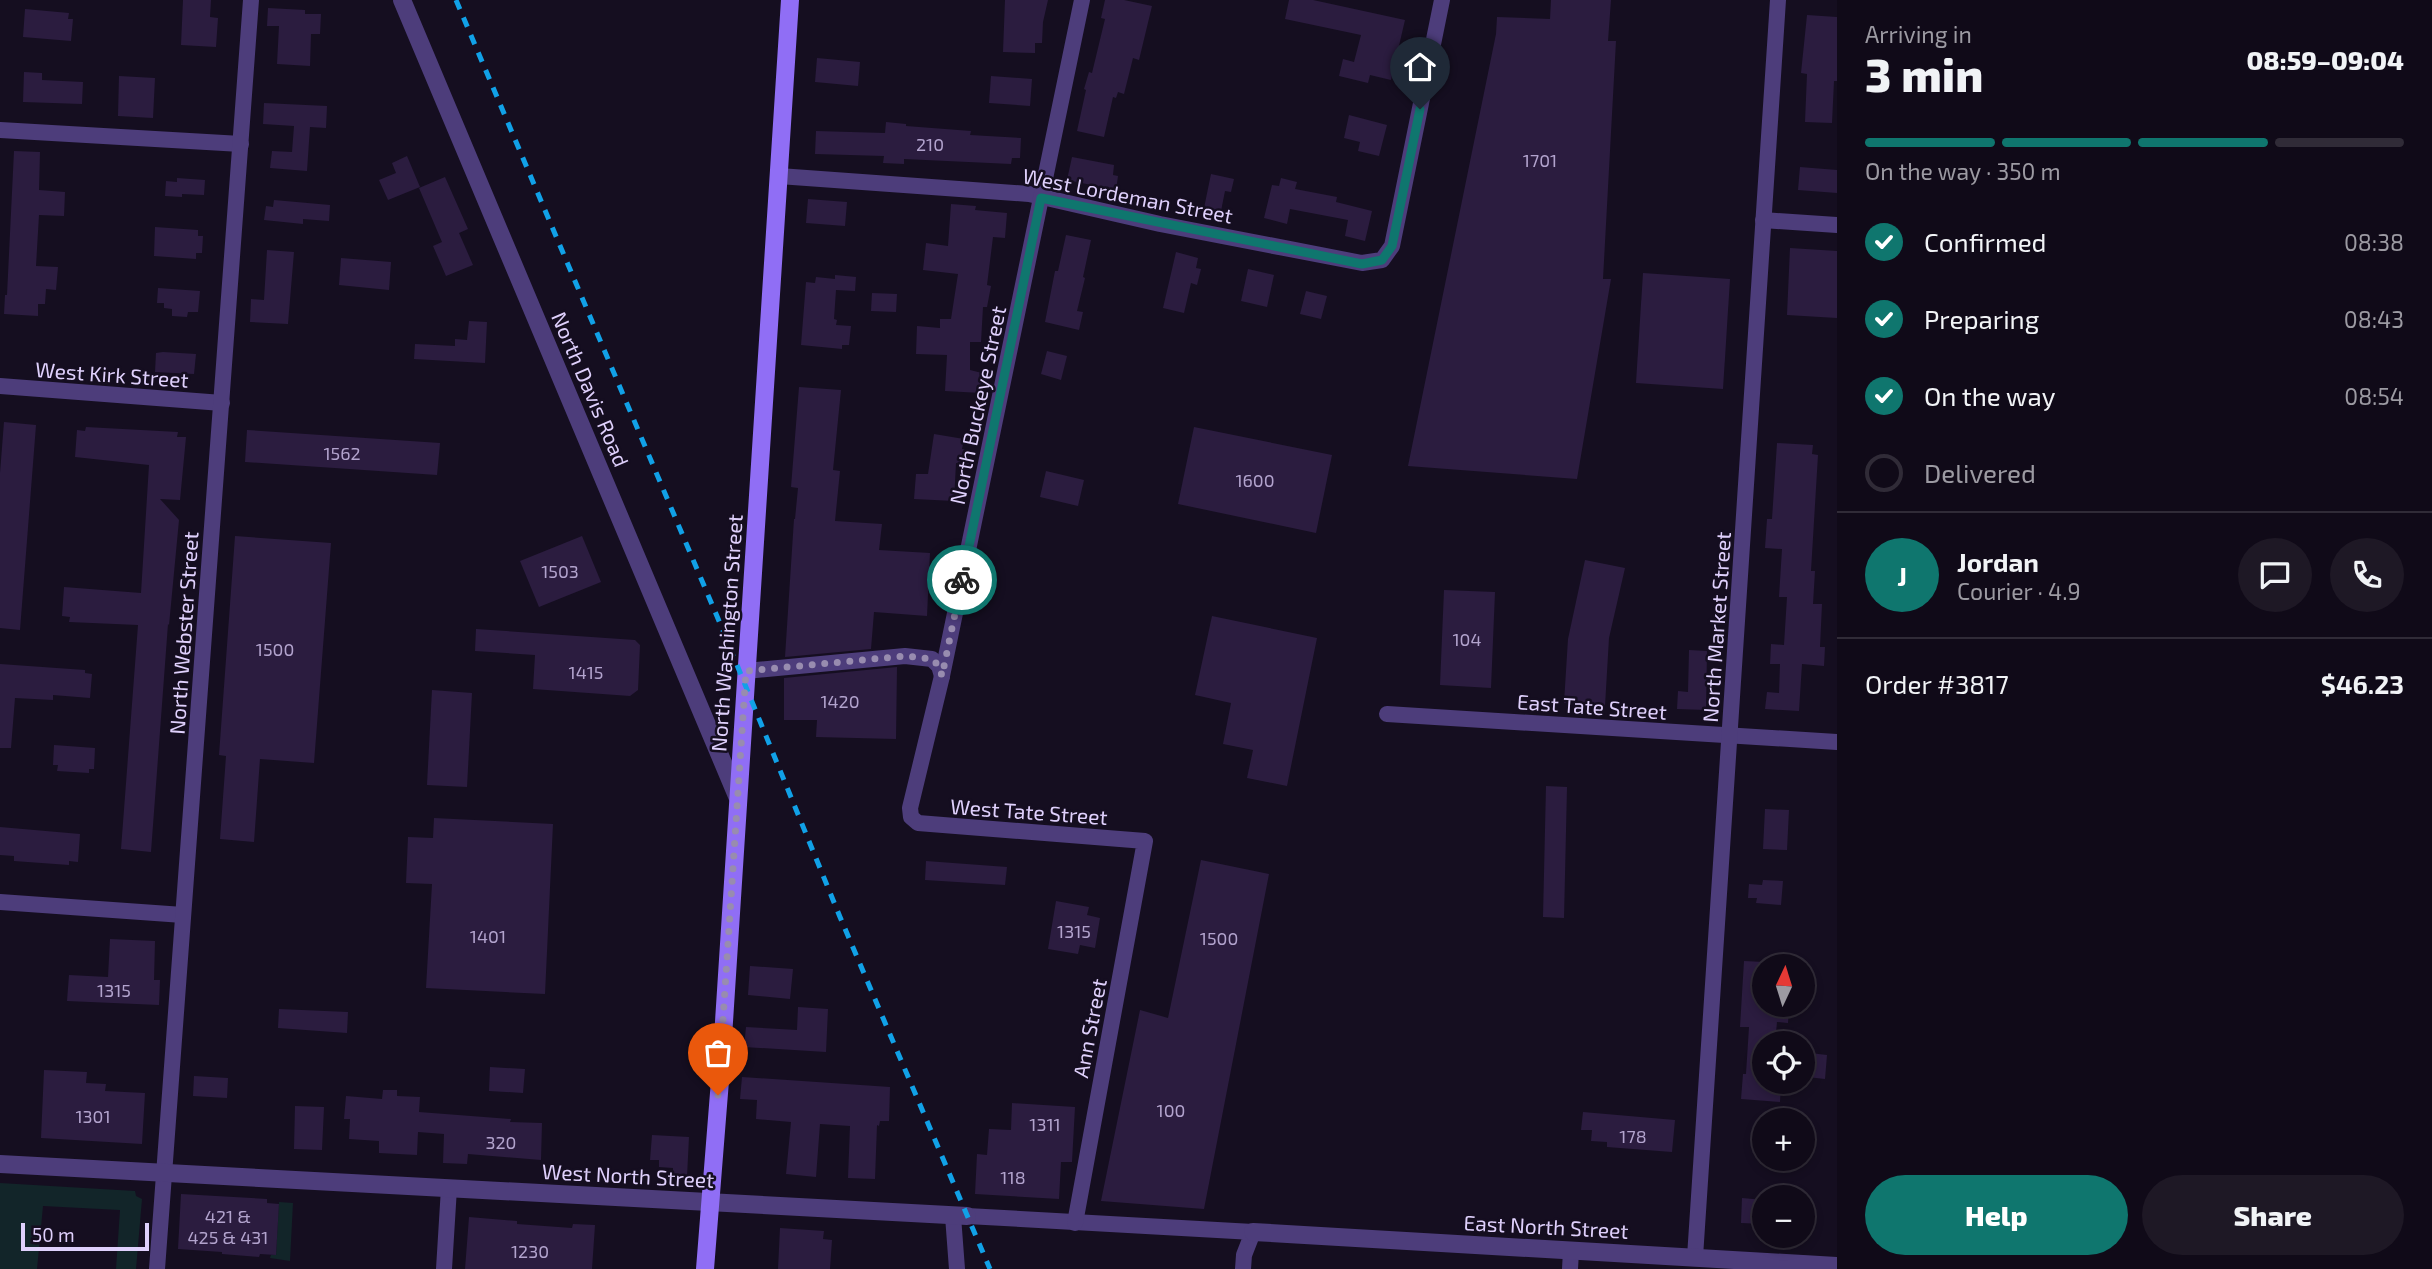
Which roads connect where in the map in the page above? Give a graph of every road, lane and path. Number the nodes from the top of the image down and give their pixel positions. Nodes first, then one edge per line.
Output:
1 (251, 0) edge
2 (402, 0) edge
3 (790, 0) edge
4 (1082, 0) edge
5 (1442, 0) edge
6 (1778, 0) edge
7 (0, 130) edge
8 (241, 144) junction
9 (779, 176) junction
10 (1041, 198) junction
11 (1763, 220) junction
12 (1837, 225) edge
13 (0, 386) edge
14 (222, 403) junction
15 (746, 671) junction
16 (942, 676) junction
17 (1387, 714) dead end
18 (1730, 736) junction
19 (1837, 742) edge
20 (737, 796) junction
21 (911, 817) joint
22 (1145, 841) joint
23 (0, 902) edge
24 (183, 915) junction
25 (0, 1164) edge
26 (164, 1172) junction
27 (449, 1188) junction
28 (710, 1203) junction
29 (960, 1216) junction
30 (1074, 1223) junction
31 (1253, 1232) junction
32 (1571, 1251) junction
33 (1695, 1257) junction
34 (1837, 1266) edge
35 (157, 1269) edge
36 (443, 1269) edge
37 (705, 1269) edge
38 (957, 1269) edge
39 (1242, 1269) edge
40 (1570, 1269) edge

1 - 8 street, North Webster Street
2 - 20 street, North Davis Road
3 - 9 main road, North Washington Street
4 - 10 street, North Buckeye Street
5 - 10 street, West Lordeman Street
6 - 11 street, North Market Street
7 - 8 street
8 - 14 street, North Webster Street
9 - 10 street, West Lordeman Street
9 - 15 main road, North Washington Street
10 - 16 street, North Buckeye Street
11 - 12 street
11 - 18 street, North Market Street
13 - 14 street, West Kirk Street
14 - 24 street, North Webster Street
15 - 16 street
15 - 20 main road, North Washington Street
16 - 21 street, North Buckeye Street
17 - 18 street, East Tate Street
18 - 19 street, East Tate Street
18 - 33 street, North Market Street
20 - 28 main road, North Washington Street
21 - 22 street, West Tate Street
22 - 30 street, Ann Street
23 - 24 street
24 - 26 street, North Webster Street
25 - 26 street, West North Street
26 - 27 street, West North Street
26 - 35 street, North Webster Street
27 - 28 street, West North Street
27 - 36 street
28 - 29 street, West North Street
28 - 37 main road, North Washington Street
29 - 30 street, West North Street
29 - 38 street
30 - 31 street, West North Street
31 - 32 street, East North Street
31 - 39 street
32 - 33 street, East North Street
32 - 40 street
33 - 34 street, East North Street

